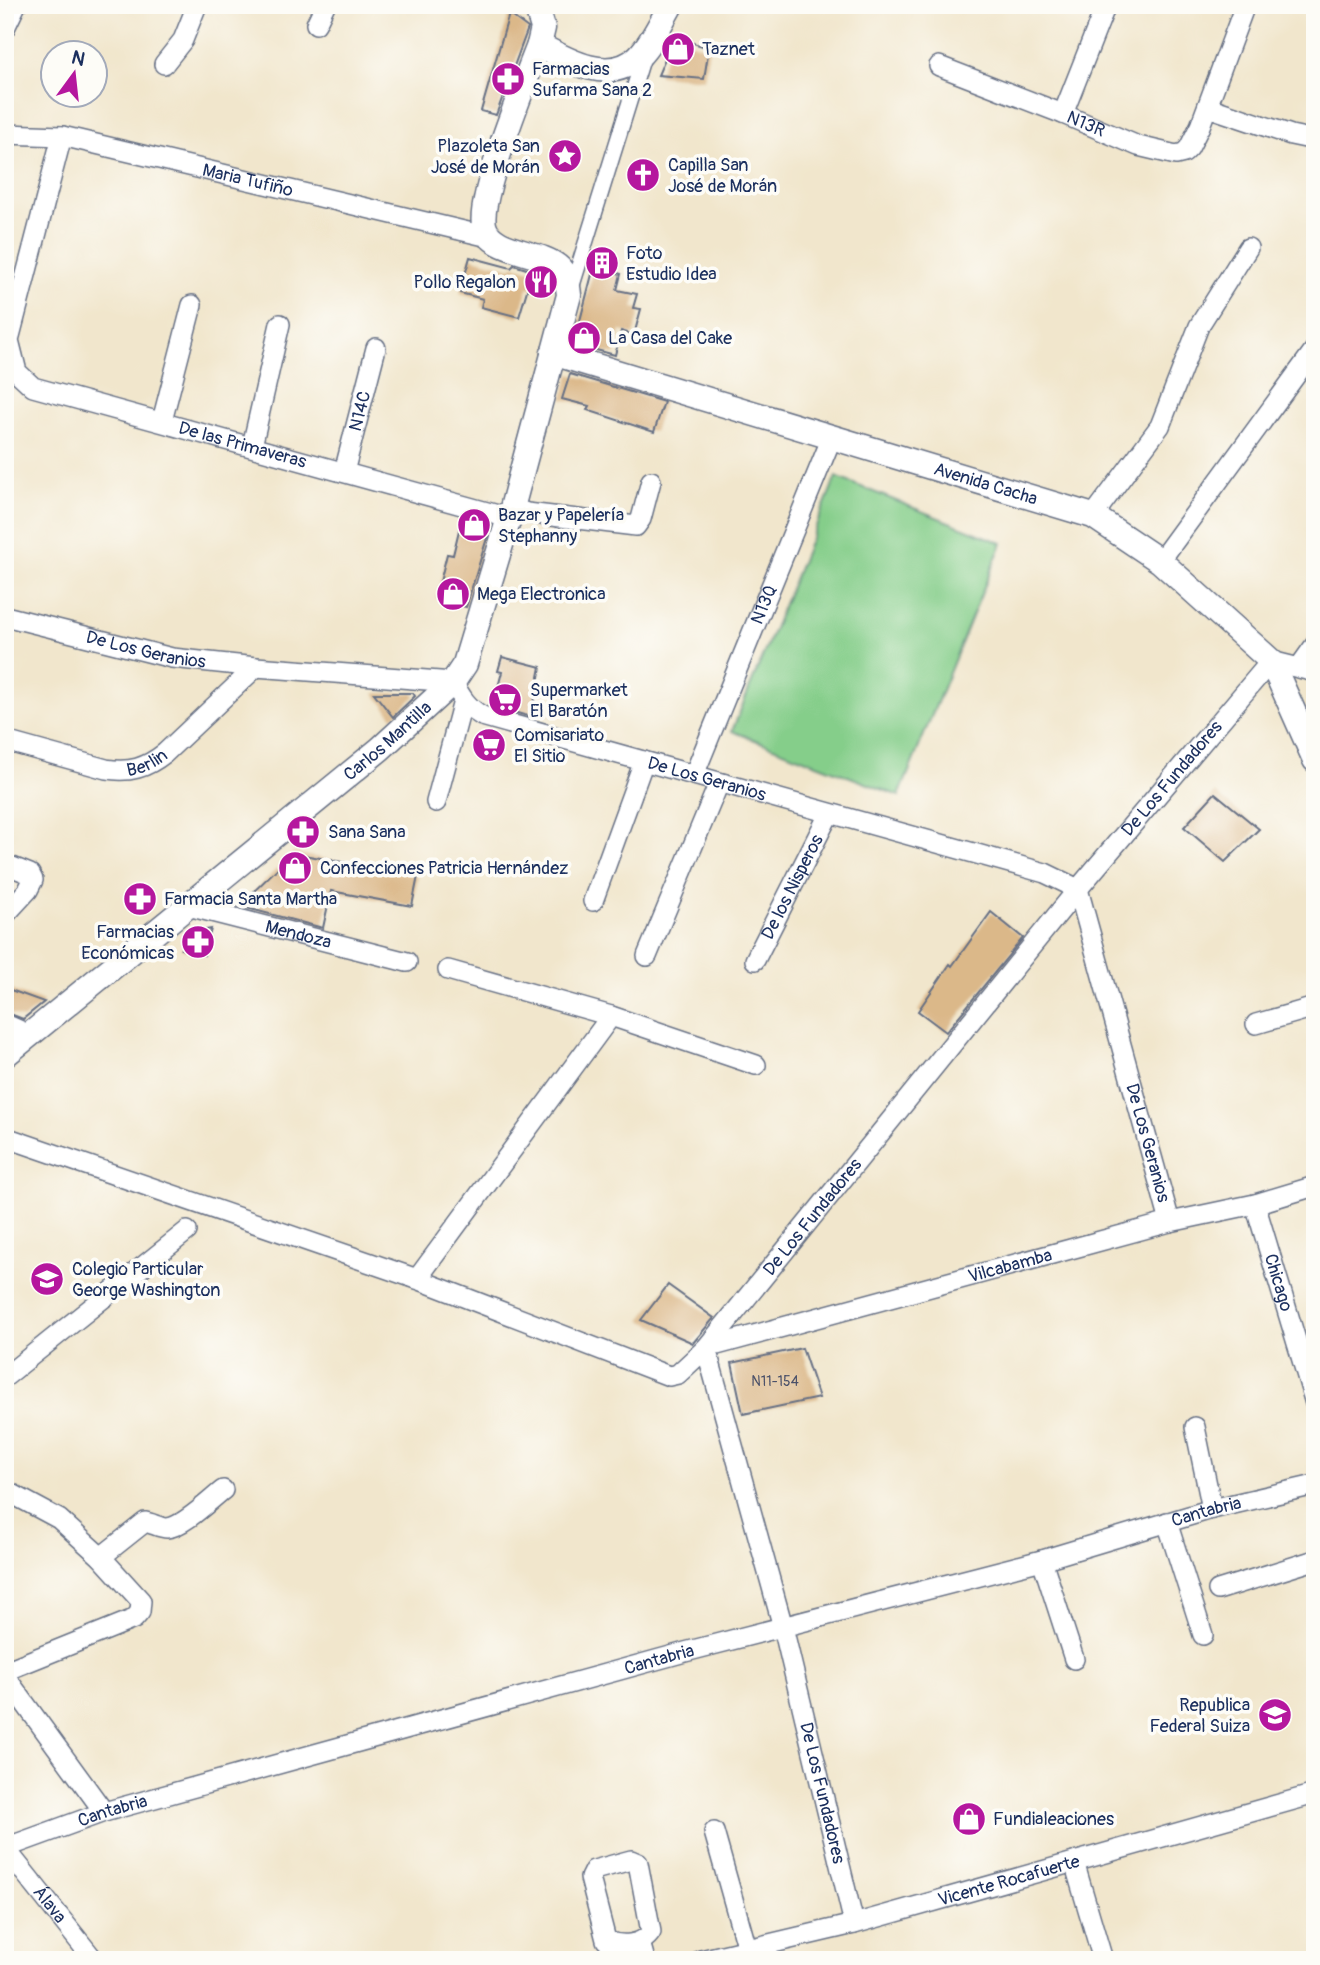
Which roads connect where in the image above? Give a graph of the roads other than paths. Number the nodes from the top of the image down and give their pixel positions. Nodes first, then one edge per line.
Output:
1 (16, 5) edge
2 (197, 5) edge
3 (325, 5) edge
4 (536, 5) edge
5 (671, 5) edge
6 (1106, 5) edge
7 (1245, 5) edge
8 (316, 24) dead end
9 (5, 29) edge
10 (539, 45) junction
11 (648, 45) junction
12 (164, 64) dead end
13 (939, 66) dead end
14 (1208, 107) junction
15 (1063, 114) junction
16 (5, 134) edge
17 (62, 136) junction
18 (1315, 140) edge
19 (489, 237) junction
20 (1248, 248) dead end
21 (569, 295) junction
22 (192, 304) dead end
23 (279, 324) dead end
24 (7, 339) edge
25 (376, 348) dead end
26 (1315, 349) edge
27 (553, 353) junction
28 (162, 421) junction
29 (832, 437) junction
30 (252, 446) junction
31 (344, 472) junction
32 (651, 481) dead end
33 (510, 513) junction
34 (1093, 516) junction
35 (1160, 561) junction
36 (5, 617) edge
37 (1315, 645) edge
38 (1271, 661) junction
39 (256, 667) junction
40 (1308, 669) edge
41 (458, 691) junction
42 (5, 741) edge
43 (1315, 760) edge
44 (644, 761) junction
45 (694, 775) junction
46 (719, 783) junction
47 (436, 802) dead end
48 (829, 814) junction
49 (5, 864) edge
50 (1078, 889) junction
51 (593, 901) dead end
52 (188, 906) junction
53 (5, 915) edge
54 (647, 956) dead end
55 (755, 960) dead end
56 (407, 962) dead end
57 (447, 970) dead end
58 (1315, 1007) edge
59 (611, 1016) junction
60 (5, 1024) edge
61 (1256, 1024) dead end
62 (30, 1035) junction
63 (5, 1055) edge
64 (756, 1065) dead end
65 (5, 1138) edge
66 (1315, 1186) edge
67 (1255, 1204) junction
68 (1170, 1222) junction
69 (187, 1231) dead end
70 (417, 1279) junction
71 (706, 1348) junction
72 (5, 1377) edge
73 (1315, 1403) edge
74 (1195, 1427) dead end
75 (1315, 1485) edge
76 (5, 1490) edge
77 (223, 1490) dead end
78 (1212, 1509) junction
79 (1167, 1522) junction
80 (101, 1557) junction
81 (1042, 1560) junction
82 (1315, 1560) edge
83 (1218, 1590) dead end
84 (783, 1627) junction
85 (1203, 1635) dead end
86 (1074, 1659) dead end
87 (5, 1673) edge
88 (1315, 1794) edge
89 (104, 1812) junction
90 (714, 1832) dead end
91 (5, 1848) edge
92 (1074, 1862) junction
93 (854, 1924) junction
94 (747, 1949) junction
95 (94, 1960) edge
96 (701, 1960) edge
97 (1102, 1960) edge

1 - 9 street
2 - 12 street
3 - 8 street
4 - 10 street
5 - 11 street
6 - 15 street
7 - 14 street, N13R
10 - 11 street
10 - 19 street
11 - 21 street
13 - 15 street, N13R
14 - 15 street, N13R
14 - 18 street
16 - 17 street, Maria Tufiño
17 - 19 street, Maria Tufiño
17 - 24 street
19 - 21 street
20 - 34 street
21 - 27 street, Carlos Mantilla
22 - 28 street
23 - 30 street
24 - 28 street, De las Primaveras
25 - 31 street, N14C
26 - 35 street
27 - 29 street, Avenida Cacha
27 - 33 street, Carlos Mantilla
28 - 30 street, De las Primaveras
29 - 34 street, Avenida Cacha
29 - 45 street, N13Q
30 - 31 street, De las Primaveras
31 - 33 street, De las Primaveras
32 - 33 street, De las Primaveras
33 - 41 street, Carlos Mantilla
34 - 35 street, Avenida Cacha
35 - 38 street, Avenida Cacha
36 - 39 street, De Los Geranios
37 - 40 street
38 - 40 street
38 - 43 street, Avenida Cacha
38 - 50 street, De Los Fundadores
39 - 41 street, De Los Geranios
39 - 42 street, Berlin
41 - 44 street, De Los Geranios
41 - 47 street
41 - 52 street, Carlos Mantilla
44 - 45 street, De Los Geranios
44 - 51 street
45 - 46 street, De Los Geranios
46 - 48 street, De Los Geranios
46 - 54 street
48 - 50 street, De Los Geranios
48 - 55 street, De los Nisperos
49 - 53 street
50 - 68 street, De Los Geranios
50 - 71 street, De Los Fundadores
52 - 56 street, Mendoza
52 - 62 street, Carlos Mantilla
57 - 59 street
58 - 61 street
59 - 64 street
59 - 70 street
60 - 62 street
62 - 63 street, Carlos Mantilla
65 - 70 street
66 - 67 street, Vilcabamba
67 - 68 street, Vilcabamba
67 - 73 street, Chicago
68 - 71 street, Vilcabamba
69 - 72 street
70 - 71 street
71 - 84 street, De Los Fundadores
74 - 78 street
75 - 78 street, Cantabria
76 - 80 street
77 - 80 street
78 - 79 street, Cantabria
79 - 81 street, Cantabria
79 - 85 street
80 - 87 street
81 - 84 street, Cantabria
81 - 86 street
82 - 83 street
84 - 89 street, Cantabria
84 - 93 street, De Los Fundadores
87 - 89 street
88 - 92 street, Vicente Rocafuerte
89 - 91 street, Cantabria
90 - 94 street
91 - 95 street, Álava
92 - 93 street, Vicente Rocafuerte
92 - 97 street
93 - 94 street, Vicente Rocafuerte
94 - 96 street, Vicente Rocafuerte

